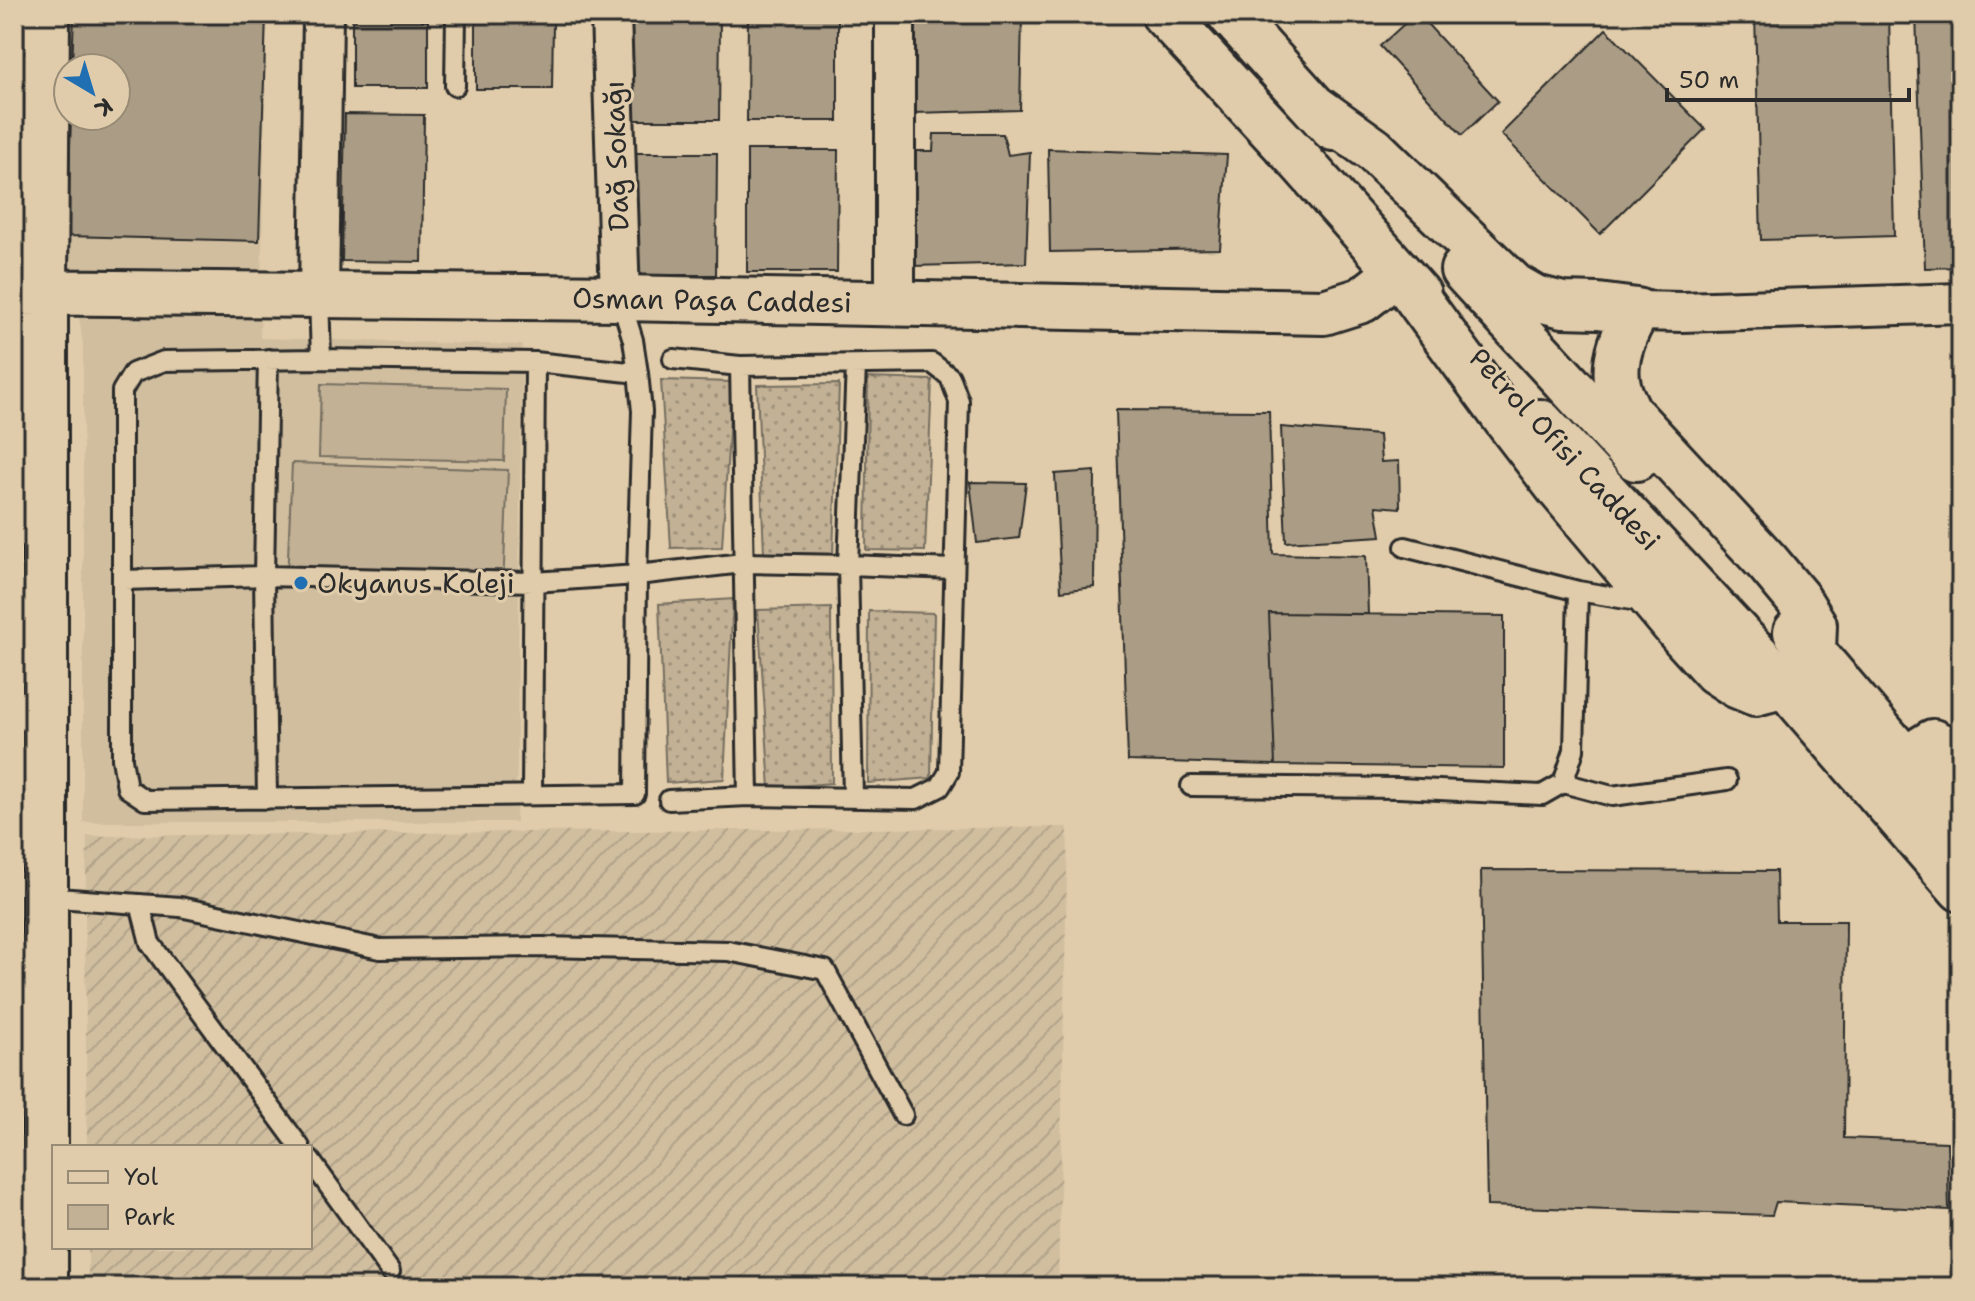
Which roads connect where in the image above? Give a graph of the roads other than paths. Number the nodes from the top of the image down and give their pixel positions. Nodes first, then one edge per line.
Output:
1 (47, 14) edge
2 (323, 14) edge
3 (456, 14) edge
4 (611, 14) edge
5 (895, 14) edge
6 (1164, 14) edge
7 (1230, 14) edge
8 (30, 73) edge
9 (455, 86) dead end
10 (1314, 107) junction
11 (1398, 272) junction
12 (29, 292) edge
13 (319, 296) junction
14 (620, 298) junction
15 (895, 302) junction
16 (1961, 303) edge
17 (1637, 311) junction
18 (268, 359) junction
19 (321, 359) junction
20 (673, 359) dead end
21 (535, 362) junction
22 (856, 365) junction
23 (740, 366) junction
24 (638, 373) junction
25 (29, 526) edge
26 (1405, 547) dead end
27 (743, 563) junction
28 (848, 565) junction
29 (954, 569) junction
30 (637, 575) junction
31 (264, 576) junction
32 (123, 580) junction
33 (534, 582) junction
34 (1578, 591) junction
35 (1652, 599) junction
36 (1813, 651) junction
37 (1785, 685) junction
38 (29, 710) edge
39 (1961, 760) edge
40 (1887, 771) junction
41 (1727, 780) dead end
42 (1563, 783) junction
43 (1191, 786) dead end
44 (532, 795) junction
45 (748, 796) junction
46 (853, 797) junction
47 (267, 799) junction
48 (669, 800) dead end
49 (29, 823) edge
50 (1961, 826) edge
51 (1961, 889) edge
52 (44, 897) junction
53 (140, 904) junction
54 (29, 973) edge
55 (903, 1115) dead end
56 (299, 1145) edge
57 (312, 1163) edge
58 (29, 1173) edge
59 (390, 1271) dead end
60 (45, 1287) edge

1 - 8 main road
2 - 13 street
3 - 9 lane
4 - 14 street, Dağ Sokağı
5 - 15 street
6 - 11 main road, Petrol Ofisi Caddesi
7 - 10 main road, Petrol Ofisi Caddesi
8 - 12 main road
10 - 17 main road
10 - 36 main road, Petrol Ofisi Caddesi
11 - 15 main road, Osman Paşa Caddesi
11 - 35 main road
11 - 37 main road, Petrol Ofisi Caddesi
12 - 13 main road, Osman Paşa Caddesi
12 - 25 main road
13 - 14 main road, Osman Paşa Caddesi
13 - 19 lane
14 - 15 main road, Osman Paşa Caddesi
14 - 24 lane
16 - 17 street
17 - 36 main road
18 - 19 lane
18 - 31 lane
18 - 32 lane
19 - 21 lane
20 - 23 lane
21 - 24 lane
21 - 33 lane
22 - 23 lane
22 - 28 lane
22 - 29 lane
23 - 27 lane
24 - 30 lane
25 - 38 main road
26 - 34 lane
27 - 28 lane
27 - 30 lane
27 - 45 lane
28 - 29 lane
28 - 46 lane
29 - 46 lane
30 - 33 lane
30 - 44 lane
31 - 32 lane
31 - 33 lane
31 - 47 lane
32 - 47 lane
33 - 44 lane
34 - 35 lane
34 - 42 lane
35 - 37 main road
36 - 37 main road
36 - 40 main road, Petrol Ofisi Caddesi
37 - 40 main road, Petrol Ofisi Caddesi
38 - 49 main road
39 - 40 main road
40 - 50 main road, Petrol Ofisi Caddesi
40 - 51 main road, Petrol Ofisi Caddesi
41 - 42 lane
42 - 43 lane
44 - 47 lane
45 - 46 lane
45 - 48 lane
49 - 52 main road
52 - 53 lane
52 - 54 main road
53 - 55 lane
53 - 56 lane
54 - 58 main road
57 - 59 lane
58 - 60 main road

